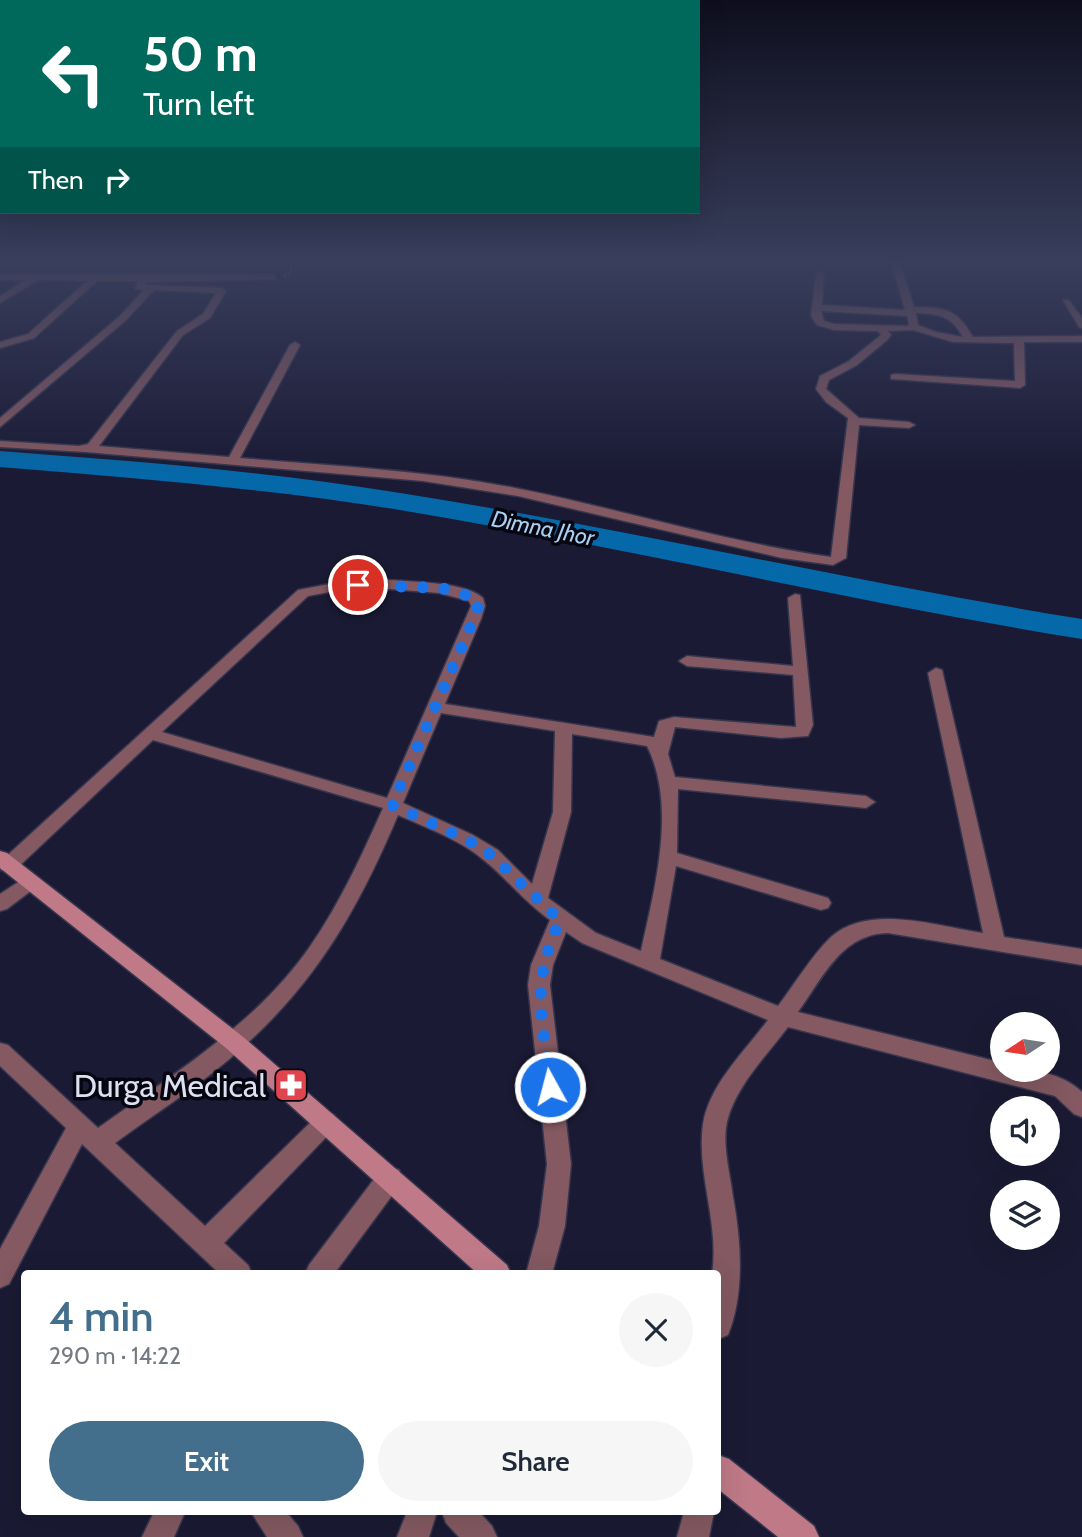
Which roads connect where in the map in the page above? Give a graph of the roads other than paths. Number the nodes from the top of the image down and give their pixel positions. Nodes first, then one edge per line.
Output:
1 (32, 332) edge
2 (108, 332) edge
3 (182, 332) edge
4 (883, 332) edge
5 (926, 332) edge
6 (966, 332) edge
7 (0, 336) edge
8 (25, 338) junction
9 (1019, 338) junction
10 (970, 339) junction
11 (1082, 339) edge
12 (0, 345) edge
13 (295, 345) dead end
14 (895, 377) dead end
15 (854, 421) junction
16 (0, 424) edge
17 (909, 425) dead end
18 (0, 444) edge
19 (89, 449) junction
20 (233, 460) junction
21 (795, 598) dead end
22 (687, 661) dead end
23 (800, 671) junction
24 (936, 673) dead end
25 (435, 707) junction
26 (564, 727) junction
27 (150, 734) junction
28 (660, 752) junction
29 (666, 782) junction
30 (866, 802) dead end
31 (392, 805) junction
32 (667, 857) junction
33 (4, 862) edge
34 (29, 882) junction
35 (537, 901) junction
36 (821, 903) dead end
37 (0, 904) edge
38 (560, 920) junction
39 (995, 943) junction
40 (1082, 957) edge
41 (649, 963) junction
42 (782, 1017) junction
43 (234, 1042) junction
44 (0, 1052) edge
45 (1082, 1107) edge
46 (326, 1122) junction
47 (88, 1135) junction
48 (390, 1178) junction
49 (206, 1243) junction
50 (235, 1270) edge
51 (321, 1270) edge
52 (494, 1270) edge
53 (540, 1270) edge
54 (0, 1275) edge
55 (721, 1305) edge
56 (721, 1472) edge
57 (169, 1515) edge
58 (269, 1515) edge
59 (421, 1515) edge
60 (460, 1515) edge
61 (698, 1515) edge
62 (158, 1537) edge
63 (287, 1537) edge
64 (413, 1537) edge
65 (481, 1537) edge
66 (693, 1537) edge
67 (803, 1537) edge

1 - 8 street
2 - 16 street
3 - 19 street
4 - 15 street
5 - 10 street
6 - 10 street
7 - 8 street
8 - 12 street
9 - 10 street
9 - 11 street
9 - 14 street
13 - 20 street
15 - 17 street
15 - 20 street
18 - 19 street
19 - 20 street
21 - 23 street
22 - 23 street
23 - 28 street
24 - 39 street
25 - 26 street
25 - 27 street
25 - 31 street
26 - 28 street
26 - 35 street
27 - 31 street
27 - 33 street
28 - 29 street
29 - 30 street
29 - 32 street
31 - 35 street
31 - 43 street
32 - 36 street
32 - 41 street
33 - 34 street
34 - 37 street
34 - 43 street
35 - 38 street
38 - 41 street
38 - 53 street
39 - 40 street
39 - 42 street
41 - 42 street
42 - 45 street
42 - 55 street
43 - 46 street
43 - 47 street
44 - 47 street
46 - 48 street
46 - 49 street
47 - 49 street
47 - 54 street
48 - 51 street
48 - 52 street
49 - 50 street
56 - 67 street
57 - 62 street
58 - 63 street
59 - 64 street
60 - 65 street
61 - 66 street

